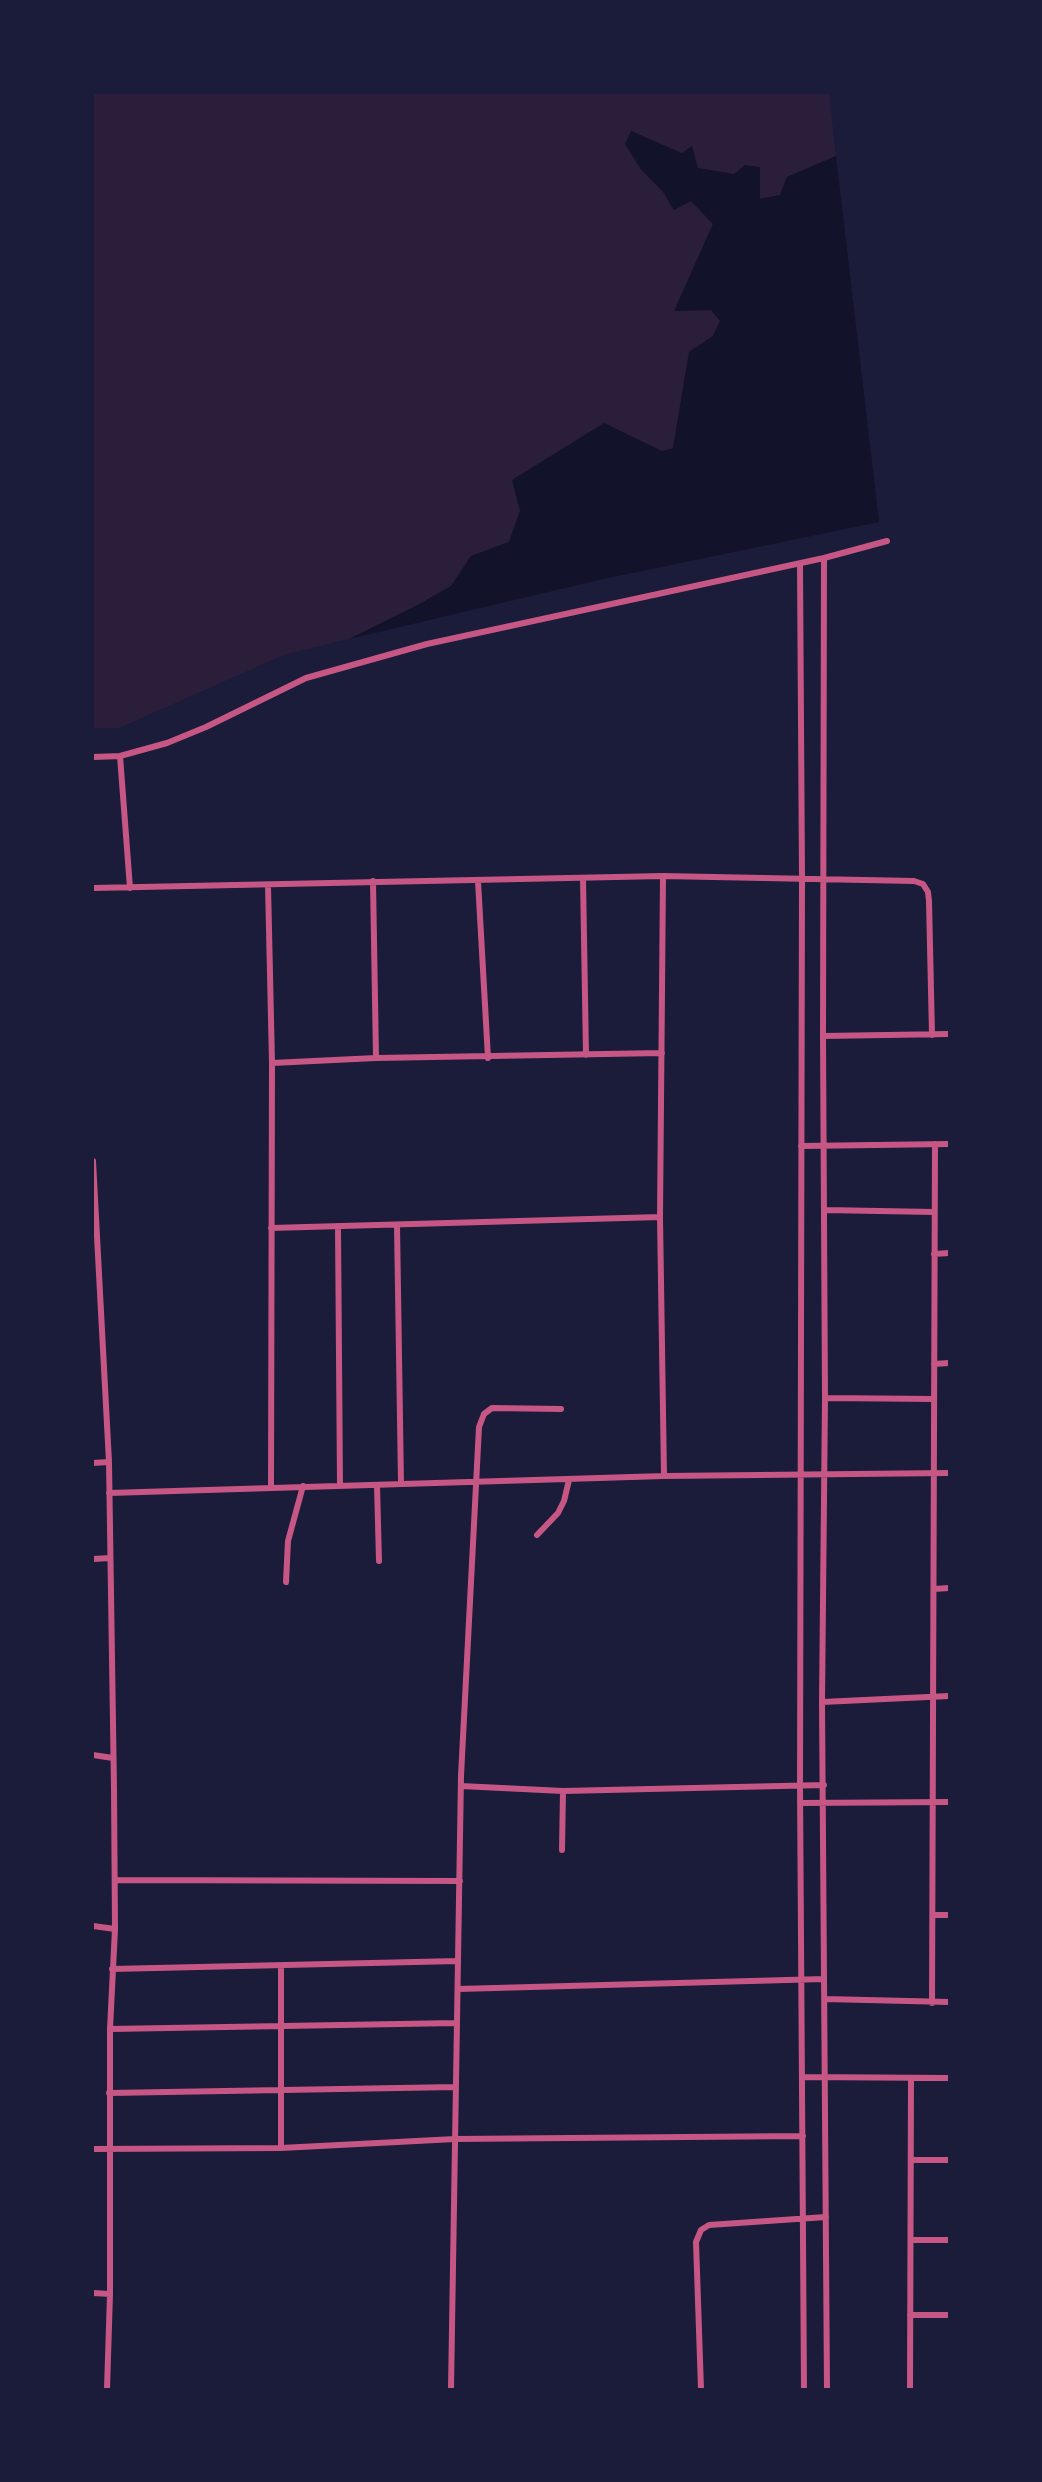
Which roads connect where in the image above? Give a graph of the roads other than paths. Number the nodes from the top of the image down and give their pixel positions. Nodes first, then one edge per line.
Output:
1 (887, 541) dead end
2 (824, 558) junction
3 (800, 564) junction
4 (120, 756) junction
5 (93, 757) edge
6 (663, 876) junction
7 (583, 878) junction
8 (802, 879) junction
9 (823, 880) junction
10 (373, 881) junction
11 (478, 881) junction
12 (268, 885) junction
13 (93, 888) edge
14 (130, 888) junction
15 (949, 1034) edge
16 (932, 1035) junction
17 (822, 1036) junction
18 (662, 1054) junction
19 (586, 1055) junction
20 (376, 1058) junction
21 (488, 1058) junction
22 (272, 1063) junction
23 (825, 1144) junction
24 (934, 1144) junction
25 (949, 1144) edge
26 (800, 1146) junction
27 (93, 1161) edge
28 (824, 1210) junction
29 (934, 1212) junction
30 (660, 1217) junction
31 (397, 1225) junction
32 (338, 1226) junction
33 (271, 1228) junction
34 (96, 1249) edge
35 (934, 1254) junction
36 (949, 1254) edge
37 (949, 1363) edge
38 (934, 1364) junction
39 (825, 1398) junction
40 (934, 1399) junction
41 (561, 1409) dead end
42 (109, 1462) junction
43 (93, 1463) edge
44 (934, 1473) junction
45 (949, 1473) edge
46 (824, 1475) junction
47 (664, 1476) junction
48 (799, 1476) junction
49 (569, 1480) junction
50 (475, 1483) junction
51 (401, 1484) junction
52 (377, 1485) junction
53 (303, 1486) junction
54 (340, 1486) junction
55 (271, 1487) junction
56 (109, 1493) junction
57 (537, 1535) dead end
58 (110, 1558) junction
59 (93, 1559) edge
60 (379, 1560) dead end
61 (286, 1582) dead end
62 (934, 1588) junction
63 (949, 1588) edge
64 (949, 1696) edge
65 (933, 1697) junction
66 (822, 1702) junction
67 (93, 1755) edge
68 (113, 1758) junction
69 (461, 1786) junction
70 (800, 1786) junction
71 (824, 1786) junction
72 (562, 1791) junction
73 (824, 1802) junction
74 (933, 1802) junction
75 (949, 1802) edge
76 (800, 1803) junction
77 (562, 1850) dead end
78 (115, 1880) junction
79 (460, 1881) junction
80 (933, 1915) junction
81 (949, 1915) edge
82 (93, 1926) edge
83 (115, 1930) junction
84 (458, 1961) junction
85 (281, 1966) junction
86 (111, 1969) junction
87 (824, 1979) junction
88 (800, 1980) junction
89 (458, 1989) junction
90 (825, 1999) junction
91 (949, 2002) edge
92 (932, 2003) junction
93 (457, 2023) junction
94 (282, 2026) junction
95 (110, 2029) junction
96 (802, 2077) junction
97 (911, 2078) junction
98 (949, 2078) edge
99 (826, 2079) junction
100 (456, 2087) junction
101 (282, 2090) junction
102 (109, 2093) junction
103 (803, 2136) junction
104 (455, 2139) junction
105 (281, 2148) junction
106 (93, 2149) edge
107 (110, 2150) junction
108 (911, 2160) junction
109 (949, 2160) edge
110 (826, 2217) junction
111 (803, 2219) junction
112 (911, 2240) junction
113 (949, 2240) edge
114 (93, 2293) edge
115 (110, 2294) junction
116 (910, 2315) junction
117 (949, 2315) edge
118 (107, 2389) edge
119 (451, 2389) edge
120 (701, 2389) edge
121 (804, 2389) edge
122 (827, 2389) edge
123 (910, 2389) edge

1 - 2 street
2 - 3 street
2 - 9 street
3 - 4 street
3 - 8 street
4 - 5 street
4 - 14 street
6 - 7 street
6 - 8 street
6 - 18 street
7 - 11 street
7 - 19 street
8 - 9 street
8 - 26 street
9 - 16 street
9 - 17 street
10 - 11 street
10 - 12 street
10 - 20 street
11 - 21 street
12 - 14 street
12 - 22 street
13 - 14 street
15 - 16 street
16 - 17 street
17 - 23 street
18 - 19 street
18 - 30 street
19 - 21 street
20 - 21 street
20 - 22 street
22 - 33 street
23 - 24 street
23 - 26 street
23 - 28 street
24 - 25 street
24 - 29 street
26 - 48 street
27 - 34 street
28 - 29 street
28 - 39 street
29 - 35 street
30 - 31 street
30 - 47 street
31 - 32 street
31 - 51 street
32 - 33 street
32 - 54 street
33 - 55 street
34 - 42 street
35 - 36 street
35 - 38 street
37 - 38 street
38 - 40 street
39 - 40 street
39 - 46 street
40 - 44 street
41 - 50 street
42 - 43 street
42 - 56 street
44 - 45 street
44 - 46 street
44 - 62 street
46 - 48 street
46 - 66 street
47 - 48 street
47 - 49 street
48 - 70 street
49 - 50 street
49 - 57 street
50 - 51 street
50 - 69 street
51 - 52 street
52 - 54 street
52 - 60 street
53 - 54 street
53 - 55 street
53 - 61 street
55 - 56 street
56 - 58 street
58 - 59 street
58 - 68 street
62 - 63 street
62 - 65 street
64 - 65 street
65 - 66 street
65 - 74 street
66 - 71 street
67 - 68 street
68 - 78 street
69 - 72 street
69 - 79 street
70 - 71 street
70 - 72 street
70 - 76 street
71 - 73 street
72 - 77 street
73 - 74 street
73 - 76 street
73 - 87 street
74 - 75 street
74 - 80 street
76 - 88 street
78 - 79 street
78 - 83 street
79 - 84 street
80 - 81 street
80 - 92 street
82 - 83 street
83 - 86 street
84 - 85 street
84 - 89 street
85 - 86 street
85 - 94 street
86 - 95 street
87 - 88 street
87 - 90 street
88 - 89 street
88 - 96 street
89 - 93 street
90 - 92 street
90 - 99 street
91 - 92 street
93 - 94 street
93 - 100 street
94 - 95 street
94 - 101 street
95 - 102 street
96 - 99 street
96 - 103 street
97 - 98 street
97 - 99 street
97 - 108 street
99 - 110 street
100 - 101 street
100 - 104 street
101 - 102 street
101 - 105 street
102 - 107 street
103 - 104 street
103 - 111 street
104 - 105 street
104 - 119 street
105 - 107 street
106 - 107 street
107 - 115 street
108 - 109 street
108 - 112 street
110 - 111 street
110 - 122 street
111 - 120 street
111 - 121 street
112 - 113 street
112 - 116 street
114 - 115 street
115 - 118 street
116 - 117 street
116 - 123 street

